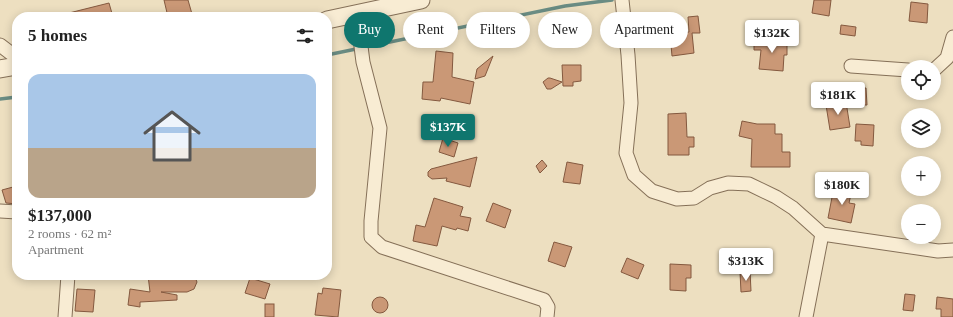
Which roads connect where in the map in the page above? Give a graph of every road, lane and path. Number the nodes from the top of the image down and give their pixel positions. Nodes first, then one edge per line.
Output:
1 (417, 0) edge
2 (622, 0) edge
3 (368, 12) edge
4 (344, 17) edge
5 (332, 19) edge
6 (953, 38) edge
7 (0, 45) edge
8 (361, 48) edge
9 (12, 54) edge
10 (941, 64) edge
11 (851, 66) dead end
12 (12, 67) edge
13 (0, 69) edge
14 (901, 70) edge
15 (0, 211) edge
16 (12, 212) edge
17 (822, 234) junction
18 (953, 250) edge
19 (68, 280) edge
20 (64, 317) edge
21 (547, 317) edge
22 (806, 317) edge

1 - 3 street
2 - 17 street
4 - 5 street
6 - 10 street
7 - 9 street
8 - 21 street
11 - 14 street
12 - 13 street
15 - 16 street
17 - 18 street
17 - 22 street
19 - 20 street

